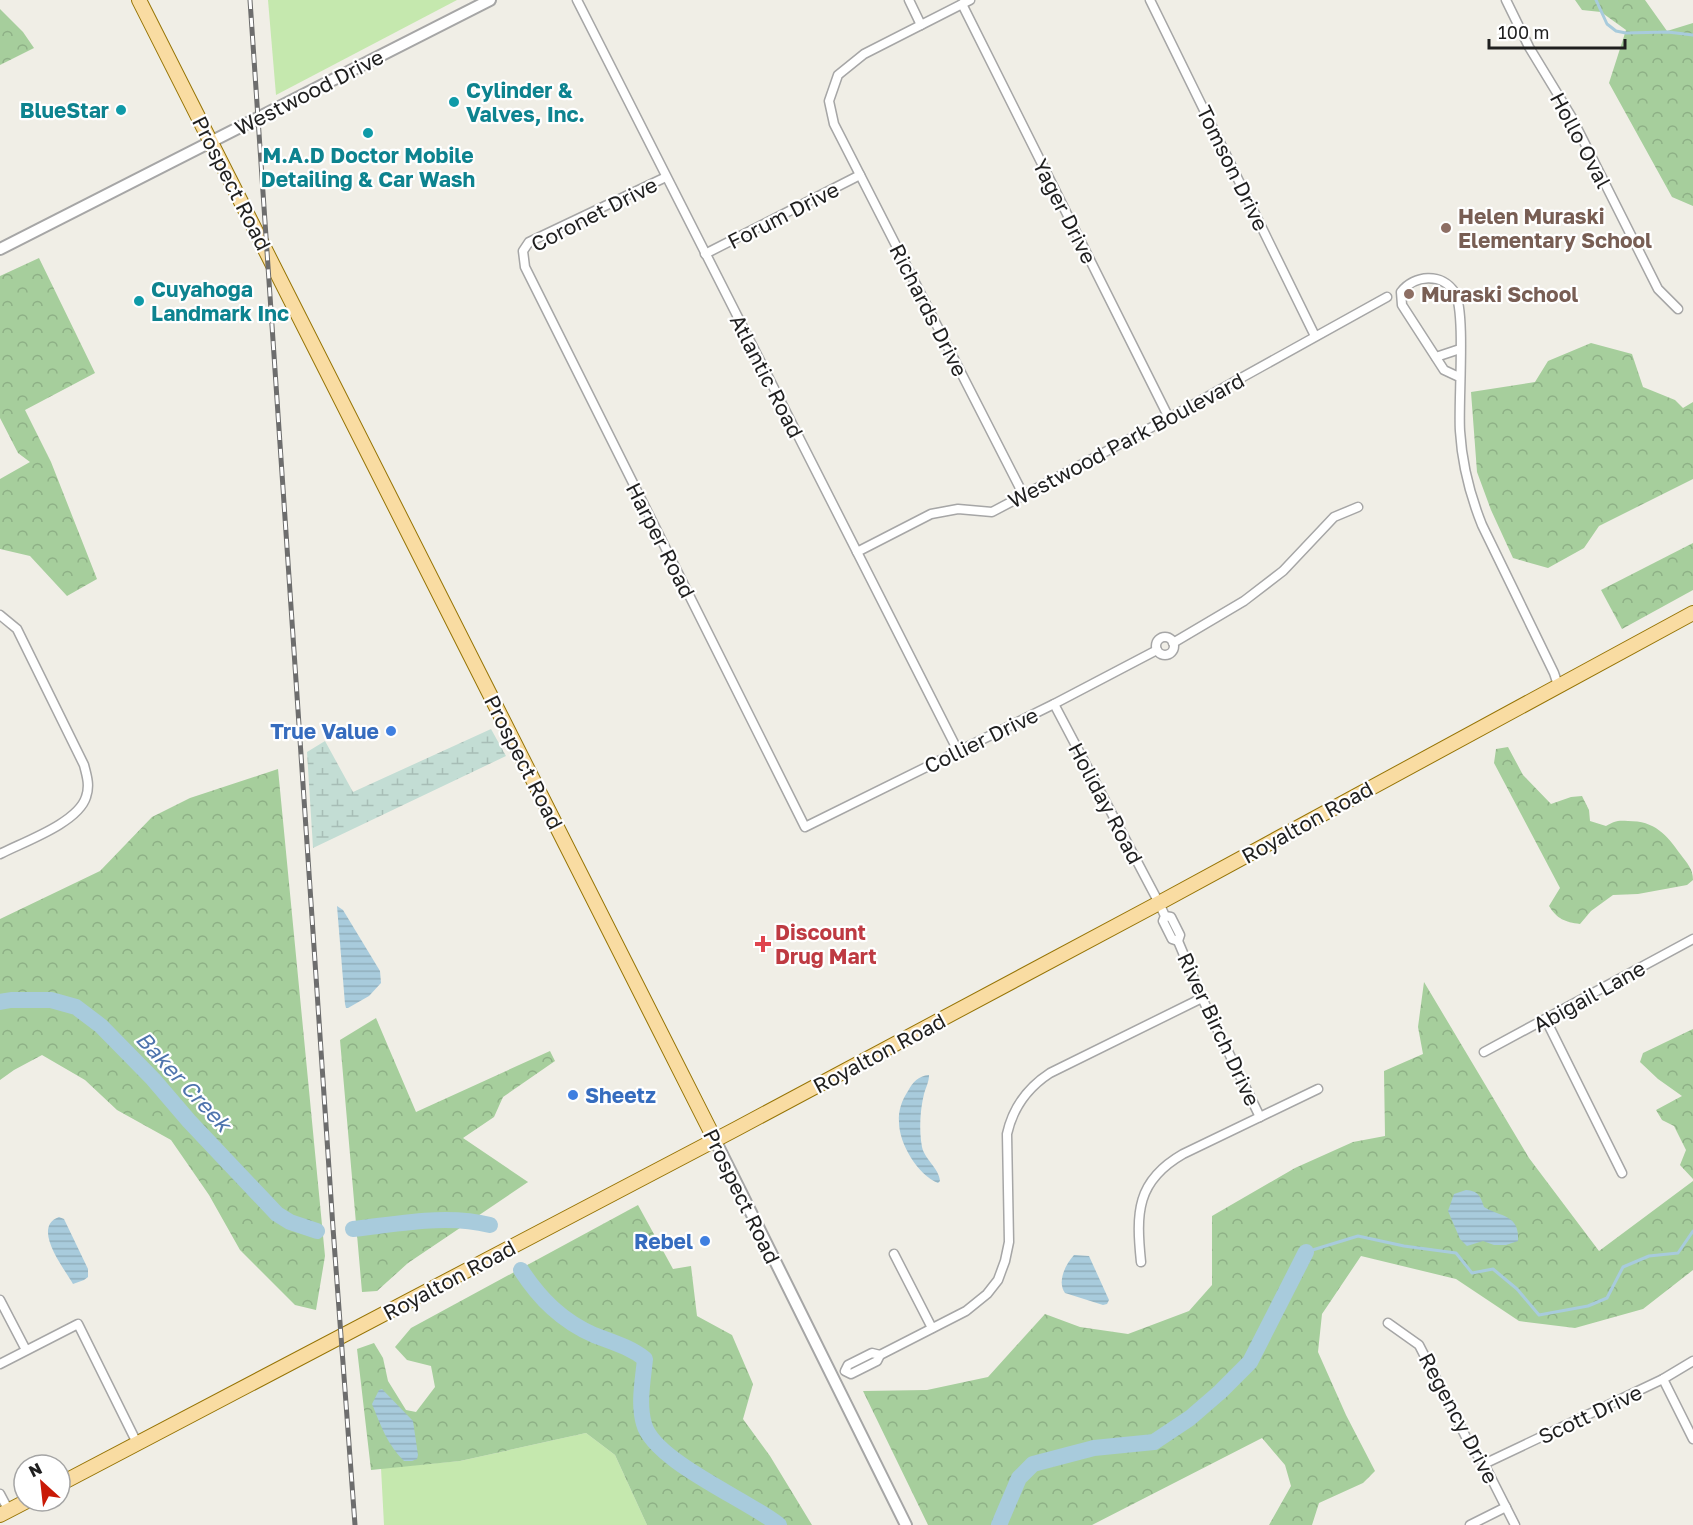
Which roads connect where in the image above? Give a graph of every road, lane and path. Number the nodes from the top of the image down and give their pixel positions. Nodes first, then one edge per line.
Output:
1 (139, 0) edge
2 (490, 0) edge
3 (577, 0) edge
4 (909, 0) edge
5 (970, 0) edge
6 (1150, 0) edge
7 (1506, 0) edge
8 (962, 4) junction
9 (921, 25) junction
10 (210, 141) junction
11 (860, 175) junction
12 (666, 177) junction
13 (0, 249) edge
14 (522, 251) joint
15 (705, 254) junction
16 (1387, 297) dead end
17 (1678, 309) dead end
18 (1315, 336) junction
19 (1460, 349) junction
20 (1436, 357) junction
21 (1459, 377) junction
22 (1169, 418) junction
23 (1024, 496) junction
24 (1359, 507) dead end
25 (857, 552) junction
26 (1693, 613) edge
27 (0, 615) edge
28 (1173, 643) junction
29 (1157, 650) junction
30 (1558, 686) junction
31 (1054, 704) junction
32 (958, 751) junction
33 (805, 827) joint
34 (0, 854) edge
35 (1159, 903) junction
36 (1693, 939) edge
37 (1202, 998) junction
38 (1546, 1020) junction
39 (1484, 1052) dead end
40 (1318, 1089) dead end
41 (1260, 1117) junction
42 (715, 1140) junction
43 (1622, 1173) dead end
44 (894, 1254) dead end
45 (1142, 1262) dead end
46 (0, 1300) edge
47 (1388, 1323) dead end
48 (932, 1329) junction
49 (26, 1350) junction
50 (1693, 1361) edge
51 (0, 1364) edge
52 (832, 1378) junction
53 (1663, 1379) junction
54 (1693, 1439) edge
55 (137, 1443) junction
56 (1484, 1464) junction
57 (72, 1478) edge
58 (0, 1494) edge
59 (1506, 1507) junction
60 (4, 1513) edge
61 (906, 1525) edge
62 (1470, 1525) edge
63 (1515, 1525) edge

1 - 10 main road, Prospect Road
2 - 10 street, Westwood Drive
3 - 12 street, Atlantic Road
4 - 9 street
5 - 8 street
6 - 18 street, Tomson Drive
7 - 17 street, Hollo Oval
8 - 9 street
8 - 22 street, Yager Drive
9 - 11 street, Richards Drive
10 - 13 street, Westwood Drive
10 - 42 main road, Prospect Road
11 - 15 street, Forum Drive
11 - 23 street, Richards Drive
12 - 14 street, Coronet Drive
12 - 15 street, Atlantic Road
14 - 33 street, Harper Road
15 - 25 street, Atlantic Road
16 - 18 street, Westwood Park Boulevard
18 - 22 street, Westwood Park Boulevard
19 - 20 street
19 - 20 street
19 - 21 street
20 - 21 street
21 - 30 street
22 - 23 street, Westwood Park Boulevard
23 - 25 street, Westwood Park Boulevard
24 - 28 street, Collier Drive
25 - 32 street, Atlantic Road
26 - 30 main road, Royalton Road
27 - 34 street
28 - 29 street, Collier Drive
28 - 29 street, Collier Drive
29 - 31 street, Collier Drive
30 - 35 main road, Royalton Road
31 - 32 street, Collier Drive
31 - 35 street, Holiday Road
32 - 33 street, Collier Drive
35 - 37 street, River Birch Drive
35 - 42 main road, Royalton Road
36 - 38 street, Abigail Lane
37 - 41 street, River Birch Drive
37 - 48 street
38 - 39 street, Abigail Lane
38 - 43 street
40 - 41 street
41 - 45 street
42 - 52 street, Prospect Road
42 - 55 main road, Royalton Road
44 - 48 street
46 - 49 street
47 - 56 street, Regency Drive
48 - 52 street
49 - 51 street
49 - 55 street
50 - 53 street, Scott Drive
52 - 61 street, Prospect Road
53 - 54 street
53 - 56 street, Scott Drive
55 - 57 main road, Royalton Road
56 - 59 street, Regency Drive
58 - 60 street
59 - 62 street
59 - 63 street, Regency Drive

